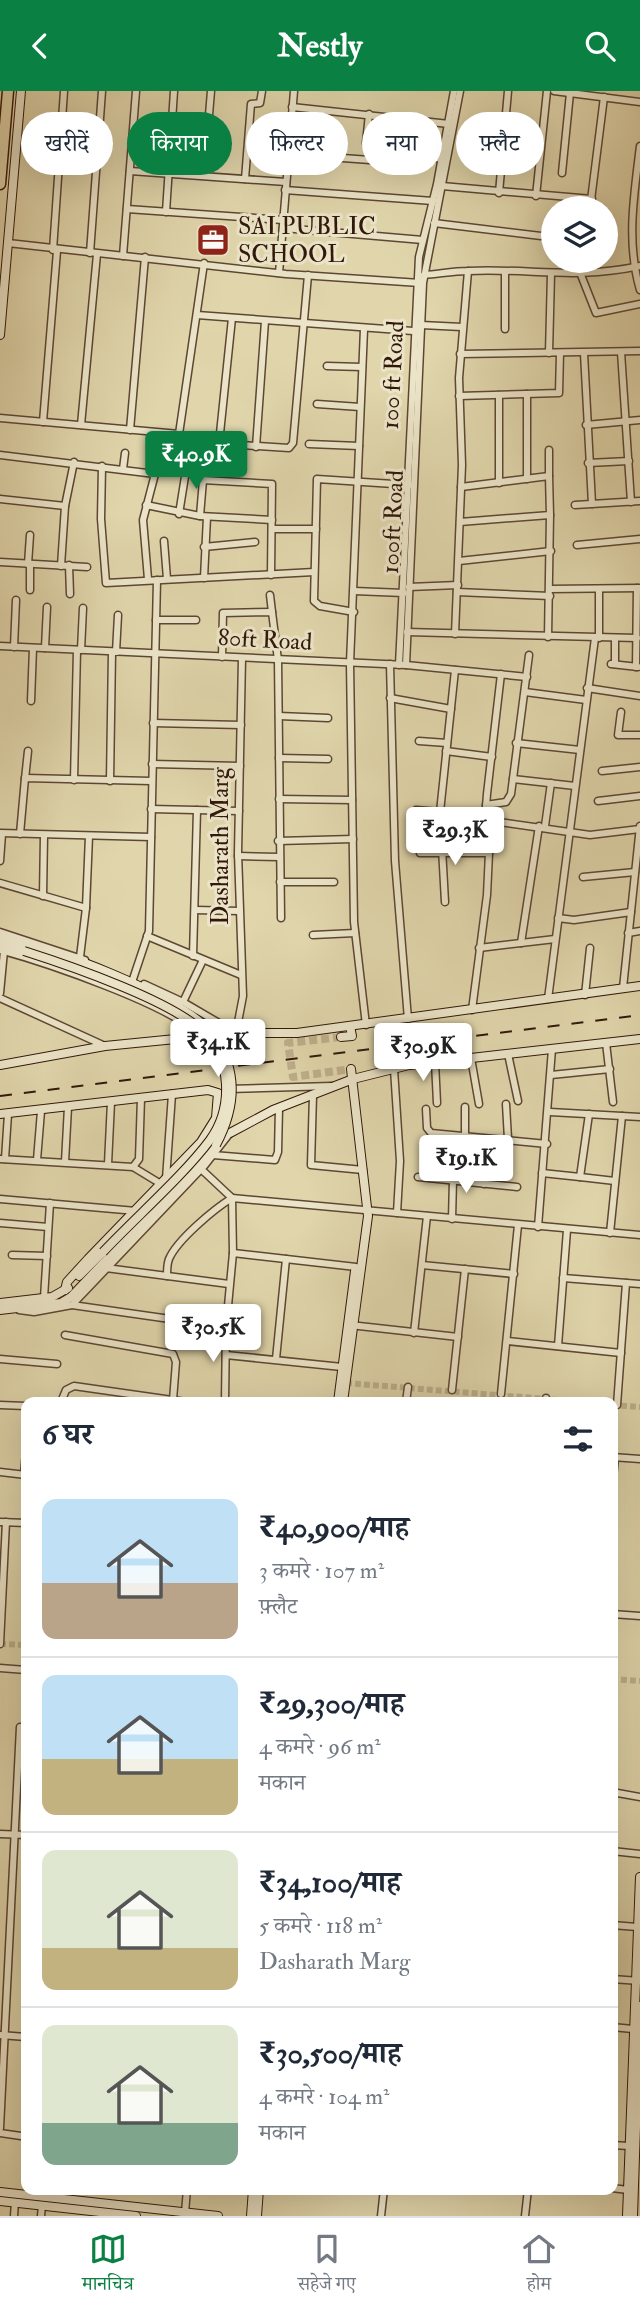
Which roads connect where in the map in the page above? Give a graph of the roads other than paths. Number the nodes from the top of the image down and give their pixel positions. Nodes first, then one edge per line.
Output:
1 (8, 91) edge
2 (21, 91) edge
3 (64, 91) edge
4 (102, 91) edge
5 (136, 91) edge
6 (174, 91) edge
7 (211, 91) edge
8 (262, 91) edge
9 (294, 91) edge
10 (454, 91) edge
11 (460, 91) edge
12 (508, 91) edge
13 (547, 91) edge
14 (554, 91) edge
15 (570, 93) junction
16 (604, 97) junction
17 (640, 102) edge
18 (292, 107) junction
19 (134, 112) edge
20 (173, 112) edge
21 (209, 112) edge
22 (292, 112) edge
23 (362, 113) edge
24 (442, 123) edge
25 (449, 124) junction
26 (640, 146) edge
27 (442, 158) edge
28 (562, 173) dead end
29 (130, 175) edge
30 (170, 175) edge
31 (204, 175) edge
32 (287, 175) edge
33 (438, 175) edge
34 (245, 179) junction
35 (286, 182) junction
36 (0, 184) edge
37 (442, 187) junction
38 (285, 190) junction
39 (499, 193) junction
40 (536, 196) junction
41 (541, 196) edge
42 (592, 196) edge
43 (433, 201) junction
44 (127, 209) junction
45 (166, 212) junction
46 (434, 223) junction
47 (283, 224) junction
48 (630, 226) junction
49 (640, 227) edge
50 (541, 236) edge
51 (423, 240) junction
52 (8, 243) junction
53 (55, 250) junction
54 (93, 253) junction
55 (122, 256) junction
56 (145, 257) junction
57 (204, 263) junction
58 (637, 266) edge
59 (468, 271) junction
60 (505, 272) junction
61 (279, 273) junction
62 (551, 274) junction
63 (307, 275) junction
64 (424, 275) junction
65 (581, 275) junction
66 (420, 283) junction
67 (640, 290) edge
68 (640, 304) edge
69 (197, 314) junction
70 (232, 318) junction
71 (265, 321) junction
72 (303, 324) junction
73 (421, 324) junction
74 (462, 327) junction
75 (364, 329) junction
76 (505, 329) dead end
77 (413, 331) junction
78 (0, 335) edge
79 (640, 351) edge
80 (621, 352) junction
81 (549, 353) junction
82 (560, 353) junction
83 (584, 353) junction
84 (460, 354) junction
85 (327, 366) dead end
86 (362, 367) junction
87 (499, 394) junction
88 (527, 394) junction
89 (459, 395) junction
90 (317, 404) dead end
91 (360, 407) junction
92 (0, 418) edge
93 (640, 421) edge
94 (43, 422) junction
95 (627, 422) junction
96 (82, 425) junction
97 (586, 425) junction
98 (130, 430) junction
99 (179, 434) junction
100 (219, 443) junction
101 (309, 444) dead end
102 (359, 446) junction
103 (256, 447) junction
104 (549, 450) dead end
105 (125, 453) dead end
106 (0, 456) edge
107 (156, 457) dead end
108 (629, 461) junction
109 (74, 462) junction
110 (588, 463) junction
111 (187, 464) dead end
112 (102, 466) junction
113 (123, 469) junction
114 (155, 474) junction
115 (549, 476) junction
116 (527, 479) junction
117 (357, 481) junction
118 (499, 483) junction
119 (411, 485) junction
120 (461, 487) junction
121 (0, 499) edge
122 (640, 501) edge
123 (631, 502) junction
124 (592, 504) junction
125 (146, 505) junction
126 (575, 505) dead end
127 (65, 506) junction
128 (179, 513) junction
129 (550, 515) junction
130 (203, 517) junction
131 (272, 520) junction
132 (460, 522) junction
133 (272, 529) junction
134 (316, 529) junction
135 (30, 535) dead end
136 (640, 538) edge
137 (164, 541) dead end
138 (255, 543) dead end
139 (577, 545) dead end
140 (204, 547) junction
141 (551, 551) junction
142 (459, 561) junction
143 (0, 562) edge
144 (29, 565) junction
145 (65, 565) junction
146 (87, 567) dead end
147 (314, 572) junction
148 (271, 575) junction
149 (204, 578) junction
150 (148, 579) junction
151 (167, 579) junction
152 (157, 580) junction
153 (638, 588) edge
154 (458, 589) junction
155 (599, 589) junction
156 (30, 590) dead end
157 (354, 591) junction
158 (407, 591) junction
159 (550, 593) junction
160 (70, 594) dead end
161 (270, 595) dead end
162 (16, 600) dead end
163 (47, 607) dead end
164 (83, 608) dead end
165 (272, 612) junction
166 (354, 613) junction
167 (118, 615) dead end
168 (156, 620) junction
169 (196, 620) dead end
170 (407, 632) junction
171 (455, 634) junction
172 (548, 637) junction
173 (597, 638) junction
174 (615, 638) junction
175 (637, 638) junction
176 (0, 646) edge
177 (14, 647) junction
178 (33, 647) junction
179 (45, 648) junction
180 (79, 650) junction
181 (114, 652) junction
182 (156, 654) junction
183 (529, 655) dead end
184 (222, 657) junction
185 (242, 658) junction
186 (278, 660) junction
187 (350, 663) junction
188 (390, 664) junction
189 (403, 665) junction
190 (638, 667) edge
191 (455, 670) junction
192 (502, 674) junction
193 (527, 677) junction
194 (587, 688) junction
195 (525, 692) junction
196 (640, 696) edge
197 (390, 698) junction
198 (586, 700) junction
199 (31, 701) dead end
200 (451, 709) junction
201 (621, 712) dead end
202 (279, 716) junction
203 (328, 718) dead end
204 (153, 723) junction
205 (241, 725) junction
206 (640, 735) edge
207 (419, 741) dead end
208 (516, 743) junction
209 (447, 747) junction
210 (580, 750) junction
211 (28, 751) dead end
212 (492, 757) junction
213 (279, 758) junction
214 (328, 759) dead end
215 (152, 764) junction
216 (240, 766) junction
217 (640, 767) edge
218 (602, 771) dead end
219 (25, 779) junction
220 (513, 779) junction
221 (74, 780) junction
222 (110, 781) junction
223 (151, 781) junction
224 (551, 783) junction
225 (575, 786) junction
226 (640, 796) edge
227 (279, 799) junction
228 (352, 800) junction
229 (598, 801) dead end
230 (486, 805) junction
231 (151, 809) junction
232 (197, 810) junction
233 (416, 810) dead end
234 (239, 811) junction
235 (440, 812) junction
236 (486, 818) junction
237 (542, 826) junction
238 (640, 827) edge
239 (570, 830) junction
240 (1, 834) edge
241 (20, 834) junction
242 (44, 835) junction
243 (89, 836) junction
244 (151, 837) junction
245 (353, 839) junction
246 (278, 841) junction
247 (421, 853) dead end
248 (442, 853) junction
249 (489, 853) junction
250 (639, 855) edge
251 (239, 856) junction
252 (279, 857) junction
253 (0, 861) edge
254 (635, 872) junction
255 (583, 877) dead end
256 (280, 882) junction
257 (334, 882) dead end
258 (0, 883) edge
259 (636, 891) edge
260 (43, 897) junction
261 (445, 902) dead end
262 (86, 908) junction
263 (195, 910) junction
264 (239, 911) junction
265 (631, 912) junction
266 (281, 918) dead end
267 (558, 918) junction
268 (640, 931) edge
269 (355, 933) junction
270 (628, 933) junction
271 (0, 935) edge
272 (313, 935) dead end
273 (148, 936) junction
274 (555, 939) junction
275 (521, 943) junction
276 (24, 947) junction
277 (479, 948) junction
278 (590, 948) dead end
279 (1, 949) edge
280 (193, 956) junction
281 (80, 957) junction
282 (203, 960) junction
283 (241, 975) junction
284 (133, 979) junction
285 (640, 986) edge
286 (623, 988) junction
287 (585, 995) junction
288 (0, 996) edge
289 (548, 999) junction
290 (183, 1002) junction
291 (472, 1010) junction
292 (408, 1019) junction
293 (366, 1024) junction
294 (350, 1027) junction
295 (236, 1034) junction
296 (200, 1036) junction
297 (341, 1037) tunnel mouth
298 (640, 1039) edge
299 (606, 1043) junction
300 (105, 1046) junction
301 (552, 1049) junction
302 (508, 1054) junction
303 (471, 1058) junction
304 (435, 1062) junction
305 (0, 1065) edge
306 (351, 1069) dead end
307 (394, 1069) junction
308 (610, 1069) junction
309 (551, 1075) junction
310 (353, 1079) junction
311 (335, 1086) junction
312 (208, 1090) junction
313 (172, 1094) junction
314 (313, 1095) junction
315 (141, 1098) junction
316 (518, 1101) dead end
317 (111, 1102) junction
318 (613, 1102) dead end
319 (437, 1103) dead end
320 (479, 1104) dead end
321 (506, 1104) dead end
322 (465, 1107) dead end
323 (68, 1108) junction
324 (279, 1108) junction
325 (426, 1109) dead end
326 (41, 1111) junction
327 (550, 1112) junction
328 (4, 1114) edge
329 (589, 1114) junction
330 (622, 1115) junction
331 (640, 1117) edge
332 (230, 1133) junction
333 (205, 1136) junction
334 (465, 1137) junction
335 (489, 1139) junction
336 (508, 1139) junction
337 (547, 1144) junction
338 (213, 1155) junction
339 (2, 1159) edge
340 (37, 1160) junction
341 (65, 1162) junction
342 (108, 1164) junction
343 (133, 1167) junction
344 (201, 1169) junction
345 (363, 1170) junction
346 (542, 1173) junction
347 (418, 1177) dead end
348 (580, 1177) junction
349 (453, 1180) junction
350 (615, 1181) junction
351 (164, 1182) junction
352 (484, 1184) junction
353 (517, 1187) dead end
354 (232, 1198) junction
355 (0, 1199) edge
356 (50, 1203) junction
357 (366, 1210) junction
358 (136, 1211) junction
359 (397, 1213) junction
360 (427, 1216) junction
361 (452, 1219) junction
362 (0, 1223) edge
363 (519, 1225) junction
364 (48, 1227) junction
365 (538, 1227) junction
366 (567, 1230) junction
367 (610, 1233) junction
368 (640, 1235) edge
369 (233, 1253) junction
370 (12, 1255) dead end
371 (47, 1257) junction
372 (286, 1259) junction
373 (105, 1260) junction
374 (422, 1265) junction
375 (356, 1267) junction
376 (465, 1269) junction
377 (514, 1273) junction
378 (167, 1276) junction
379 (564, 1278) junction
380 (626, 1283) junction
381 (229, 1284) junction
382 (640, 1284) edge
383 (65, 1290) junction
384 (44, 1298) junction
385 (0, 1303) edge
386 (72, 1305) junction
387 (10, 1309) junction
388 (0, 1310) edge
389 (351, 1325) junction
390 (226, 1327) junction
391 (414, 1333) junction
392 (65, 1335) dead end
393 (458, 1337) junction
394 (507, 1341) junction
395 (558, 1346) junction
396 (621, 1353) junction
397 (226, 1355) junction
398 (0, 1359) edge
399 (276, 1359) junction
400 (57, 1364) dead end
401 (342, 1367) junction
402 (408, 1387) dead end
403 (452, 1390) dead end
404 (501, 1394) dead end
405 (63, 1397) edge
406 (152, 1397) edge
407 (173, 1397) edge
408 (225, 1397) edge
409 (339, 1397) edge
410 (344, 1397) edge
411 (407, 1397) edge
412 (618, 1397) edge
413 (0, 1405) edge
414 (21, 1406) edge
415 (618, 1457) edge
416 (640, 1459) edge
417 (0, 1472) edge
418 (21, 1475) edge
419 (3, 1522) edge
420 (21, 1523) edge
421 (618, 1614) edge
422 (640, 1616) edge
423 (0, 1644) edge
424 (0, 1668) edge
425 (21, 1670) edge
426 (20, 1727) dead end
427 (618, 1793) edge
428 (640, 1797) edge
429 (0, 1834) edge
430 (12, 1835) junction
431 (21, 1835) edge
432 (618, 1852) edge
433 (640, 1854) edge
434 (640, 1877) edge
435 (618, 1926) edge
436 (637, 1927) junction
437 (618, 1979) edge
438 (637, 1981) edge
439 (640, 2006) edge
440 (618, 2028) edge
441 (633, 2029) junction
442 (1, 2035) edge
443 (21, 2037) edge
444 (635, 2097) edge
445 (0, 2128) edge
446 (0, 2133) edge
447 (20, 2136) dead end
448 (618, 2145) edge
449 (629, 2146) junction
450 (618, 2189) edge
451 (628, 2190) junction
452 (0, 2192) edge
453 (21, 2194) edge
454 (186, 2195) edge
455 (253, 2195) edge
456 (259, 2195) edge
457 (383, 2195) edge
458 (527, 2195) edge
459 (42, 2197) edge
460 (0, 2201) edge
461 (15, 2203) junction
462 (84, 2213) edge
463 (185, 2213) junction
464 (14, 2216) edge
465 (41, 2216) edge
466 (136, 2216) edge
467 (218, 2216) edge
468 (251, 2216) edge
469 (257, 2216) edge
470 (380, 2216) edge
471 (525, 2216) edge
472 (627, 2216) edge
473 (633, 2216) edge

1 - 36 highway
2 - 52 street
3 - 53 street
4 - 54 street
5 - 19 street
6 - 20 street
7 - 21 street
8 - 34 street
9 - 18 street
10 - 25 street, 100 ft Road
11 - 37 street, 100ft Road
12 - 39 street
13 - 40 street
14 - 15 street
15 - 16 street
15 - 28 street
16 - 17 street
16 - 42 street
18 - 22 street
18 - 23 street
24 - 25 street
25 - 27 street, 100 ft Road
26 - 48 street
29 - 44 street
30 - 45 street
31 - 34 street
32 - 35 street
33 - 43 street, 100 ft Road
34 - 35 street
35 - 38 street
37 - 39 street
37 - 46 street, 100ft Road
38 - 43 street
38 - 47 street
39 - 40 street
40 - 41 street
43 - 51 street, 100 ft Road
44 - 45 street
44 - 55 street
45 - 47 street
46 - 50 street
46 - 64 street, 100ft Road
47 - 51 street
47 - 61 street
48 - 49 street
48 - 58 street
51 - 66 street, 100 ft Road
52 - 53 street
52 - 78 street
53 - 54 street
53 - 94 street
54 - 55 street
54 - 96 street
55 - 56 street
56 - 57 street
56 - 98 street
57 - 61 street
57 - 69 street
58 - 65 street
58 - 67 street
59 - 60 street
59 - 64 street
59 - 74 street
60 - 62 street
60 - 76 street
61 - 63 street
62 - 65 street
62 - 81 street
63 - 66 street
63 - 72 street
64 - 66 street, 100ft Road
65 - 68 street
66 - 73 street, 100ft Road
66 - 77 street, 100 ft Road
69 - 70 street
69 - 99 street
70 - 71 street
70 - 100 street
71 - 72 street
71 - 103 street
72 - 75 street
72 - 103 street
73 - 74 street
73 - 119 street, 100ft Road
74 - 84 street
75 - 77 street
75 - 86 street
77 - 119 street, 100 ft Road
79 - 80 street
80 - 83 street
80 - 95 street
81 - 82 street
81 - 84 street
82 - 83 street
82 - 88 street
83 - 97 street
84 - 89 street
85 - 86 street
86 - 91 street
87 - 88 street
87 - 89 street
87 - 118 street
88 - 116 street
89 - 120 street
90 - 91 street
91 - 102 street
92 - 94 street
93 - 95 street
94 - 96 street
95 - 97 street
95 - 108 street
96 - 98 street
97 - 110 street
98 - 99 street
99 - 100 street
100 - 103 street
101 - 102 street
102 - 117 street
104 - 115 street
105 - 113 street
106 - 109 street
107 - 114 street
108 - 110 street
108 - 123 street
109 - 112 street
109 - 127 street
110 - 124 street
111 - 128 street
112 - 113 street
112 - 150 street
113 - 114 street
114 - 125 street
115 - 116 street
115 - 129 street
116 - 118 street
117 - 119 street
117 - 134 street
117 - 157 street
118 - 120 street
119 - 158 street, 100 ft Road
120 - 132 street
121 - 127 street
122 - 123 street
123 - 124 street
124 - 126 street
125 - 128 street
125 - 150 street
127 - 145 street
128 - 130 street
129 - 132 street
129 - 141 street
130 - 131 street
130 - 131 street
130 - 140 street
131 - 133 street
132 - 142 street
133 - 134 street
133 - 148 street
134 - 147 street
135 - 144 street
136 - 139 street
137 - 151 street
138 - 140 street
140 - 149 street
141 - 142 street
141 - 159 street
142 - 154 street
143 - 144 street
144 - 145 street
144 - 156 street
145 - 146 street
145 - 160 street
147 - 148 street
147 - 166 street
148 - 149 street
149 - 151 street
150 - 152 street
151 - 152 street
152 - 168 street
153 - 155 street
153 - 175 street
154 - 158 street
154 - 159 street
154 - 171 street
155 - 159 street
155 - 173 street
157 - 158 street
157 - 166 street
158 - 170 street, 100ft Road
158 - 189 street, 100 ft Road
159 - 172 street
161 - 165 street
162 - 177 street
163 - 179 street
164 - 180 street
165 - 184 street
165 - 186 street
166 - 187 street
167 - 181 street
168 - 169 street
168 - 182 street
170 - 171 street
170 - 189 street, 100ft Road
171 - 172 street
172 - 173 street
173 - 174 street
173 - 194 street
174 - 175 street
174 - 190 street
175 - 190 street
176 - 177 street, 80ft Road
177 - 178 street, 80ft Road
178 - 179 street, 80ft Road
178 - 199 street
179 - 180 street, 80ft Road
180 - 181 street, 80ft Road
180 - 221 street
181 - 182 street, 80ft Road
181 - 222 street
182 - 184 street, 80ft Road
182 - 204 street
183 - 193 street
184 - 185 street, 80ft Road
185 - 186 street, 80ft Road
185 - 205 street, Dasharath Marg
186 - 187 street, 80ft Road
186 - 202 street
187 - 188 street, 80ft Road
187 - 228 street
188 - 189 street, 80ft Road
188 - 197 street
189 - 191 street, 80ft Road
191 - 192 street, 80ft Road
191 - 200 street
192 - 193 street, 80ft Road
192 - 212 street
193 - 195 street
194 - 196 street
194 - 198 street
195 - 198 street
195 - 208 street
197 - 200 street
197 - 292 street
198 - 210 street
200 - 209 street
201 - 206 street
202 - 203 street
202 - 213 street
204 - 205 street
204 - 215 street
205 - 216 street, Dasharath Marg
207 - 209 street
208 - 210 street
208 - 220 street
209 - 212 street
209 - 235 street
210 - 225 street
211 - 219 street
212 - 230 street
213 - 214 street
213 - 227 street
215 - 216 street
215 - 223 street
216 - 234 street, Dasharath Marg
217 - 218 street
219 - 221 street
219 - 241 street
220 - 224 street
220 - 230 street
221 - 222 street
222 - 223 street
223 - 231 street
224 - 225 street
224 - 237 street
225 - 239 street
226 - 229 street
227 - 228 street
227 - 246 street
228 - 245 street
230 - 236 street
231 - 232 street
231 - 244 street
232 - 234 street
232 - 263 street
233 - 235 street
234 - 251 street, Dasharath Marg
235 - 236 street
235 - 248 street
236 - 237 street
236 - 249 street
237 - 239 street
237 - 275 street
238 - 239 street
238 - 250 street
239 - 267 street
240 - 241 street
240 - 253 street
241 - 242 street
242 - 243 street
242 - 260 street
243 - 244 street
243 - 262 street
244 - 273 street
245 - 246 street
245 - 269 street
246 - 252 street
247 - 248 street
248 - 249 street
248 - 261 street
249 - 277 street
250 - 254 street
251 - 252 street
251 - 264 street, Dasharath Marg
252 - 256 street
254 - 255 street
254 - 259 street
256 - 257 street
256 - 266 street
258 - 260 street
259 - 265 street
260 - 262 street
262 - 281 street
263 - 264 street
263 - 280 street
264 - 283 street, Dasharath Marg
265 - 267 street
265 - 270 street
267 - 274 street
268 - 270 street
269 - 272 street
269 - 293 street
270 - 286 street
271 - 276 street
271 - 281 street
273 - 280 street
273 - 284 street
274 - 275 street
274 - 289 street
275 - 277 street
276 - 279 street
276 - 373 street, bridge
277 - 291 street
278 - 287 street
279 - 288 street
279 - 296 street
280 - 282 street
281 - 284 street
282 - 283 street
282 - 290 street
283 - 295 street, Dasharath Marg
284 - 290 street
285 - 286 street
286 - 287 street
287 - 289 street
288 - 300 street
289 - 291 street
290 - 295 street
291 - 292 street
292 - 293 street
293 - 294 street
294 - 295 street
294 - 297 street
295 - 296 street
296 - 300 street
298 - 299 street
299 - 301 street
299 - 308 street
300 - 305 street
301 - 302 street
301 - 309 street
302 - 303 street
302 - 316 street
303 - 304 street
303 - 320 street
304 - 307 street
304 - 319 street
306 - 310 street
307 - 310 street
307 - 359 street
308 - 309 street
308 - 318 street
309 - 327 street
310 - 311 street
310 - 345 street
311 - 312 street
311 - 314 street
312 - 313 street
312 - 333 street
313 - 315 street
313 - 351 street
314 - 324 street
314 - 345 street
315 - 317 street
315 - 343 street
317 - 323 street
317 - 342 street
321 - 336 street
322 - 334 street
323 - 326 street
323 - 341 street
324 - 332 street
324 - 338 street
325 - 334 street
326 - 328 street
326 - 340 street
327 - 329 street
327 - 337 street
328 - 339 street
329 - 330 street
329 - 348 street
330 - 331 street
330 - 350 street
332 - 333 street
332 - 338 street
333 - 351 street
334 - 335 street
335 - 336 street
335 - 352 street
336 - 337 street
337 - 346 street
338 - 344 street
339 - 340 street
340 - 341 street
341 - 342 street
342 - 343 street
343 - 351 street
344 - 354 street
344 - 373 street
345 - 357 street
346 - 348 street
346 - 365 street
347 - 349 street
348 - 350 street
349 - 352 street
349 - 361 street
350 - 367 street
351 - 358 street
352 - 353 street
354 - 357 street
354 - 369 street
354 - 378 street
355 - 356 street
356 - 358 street
356 - 364 street
357 - 359 street
357 - 375 street
357 - 389 street
358 - 383 street
359 - 360 street
360 - 361 street
360 - 374 street
361 - 363 street
362 - 364 street
363 - 365 street
363 - 377 street
364 - 371 street
365 - 366 street
366 - 367 street
366 - 379 street
367 - 368 street
369 - 372 street
369 - 381 street
370 - 371 street
371 - 384 street
372 - 375 street
372 - 399 street
373 - 378 street
373 - 383 street
373 - 386 street
373 - 387 street
374 - 376 street
374 - 391 street
375 - 389 street
376 - 377 street
376 - 393 street
377 - 394 street
378 - 381 street
379 - 380 street
379 - 395 street
380 - 382 street
380 - 396 street
381 - 390 street
383 - 384 street
384 - 385 street
386 - 387 street
386 - 390 street
387 - 388 street
389 - 391 street
389 - 401 street
389 - 410 street
390 - 397 street
391 - 393 street
392 - 407 street
393 - 403 street
394 - 395 street
394 - 404 street
395 - 396 street
396 - 412 street
397 - 399 street
397 - 408 street
398 - 400 street
399 - 401 street
401 - 409 street
402 - 411 street
405 - 406 street
413 - 414 street
415 - 416 street
417 - 418 street
419 - 420 street
419 - 423 street
421 - 422 street
424 - 425 street
426 - 430 street
427 - 428 street
429 - 430 street
430 - 431 street
430 - 442 street
432 - 433 street
434 - 436 street
435 - 436 street
436 - 438 street
437 - 438 street
438 - 441 street
439 - 444 street
440 - 441 street
441 - 444 street
442 - 443 street
442 - 445 street
444 - 449 street
444 - 473 street
446 - 447 street
448 - 449 street
449 - 451 street
450 - 451 street
451 - 472 street
452 - 453 street
454 - 463 street
455 - 468 street
456 - 469 street
457 - 470 street
458 - 471 street
459 - 461 street
459 - 462 street
459 - 463 street
459 - 465 street
460 - 461 street
461 - 464 street
462 - 466 street
463 - 467 street

